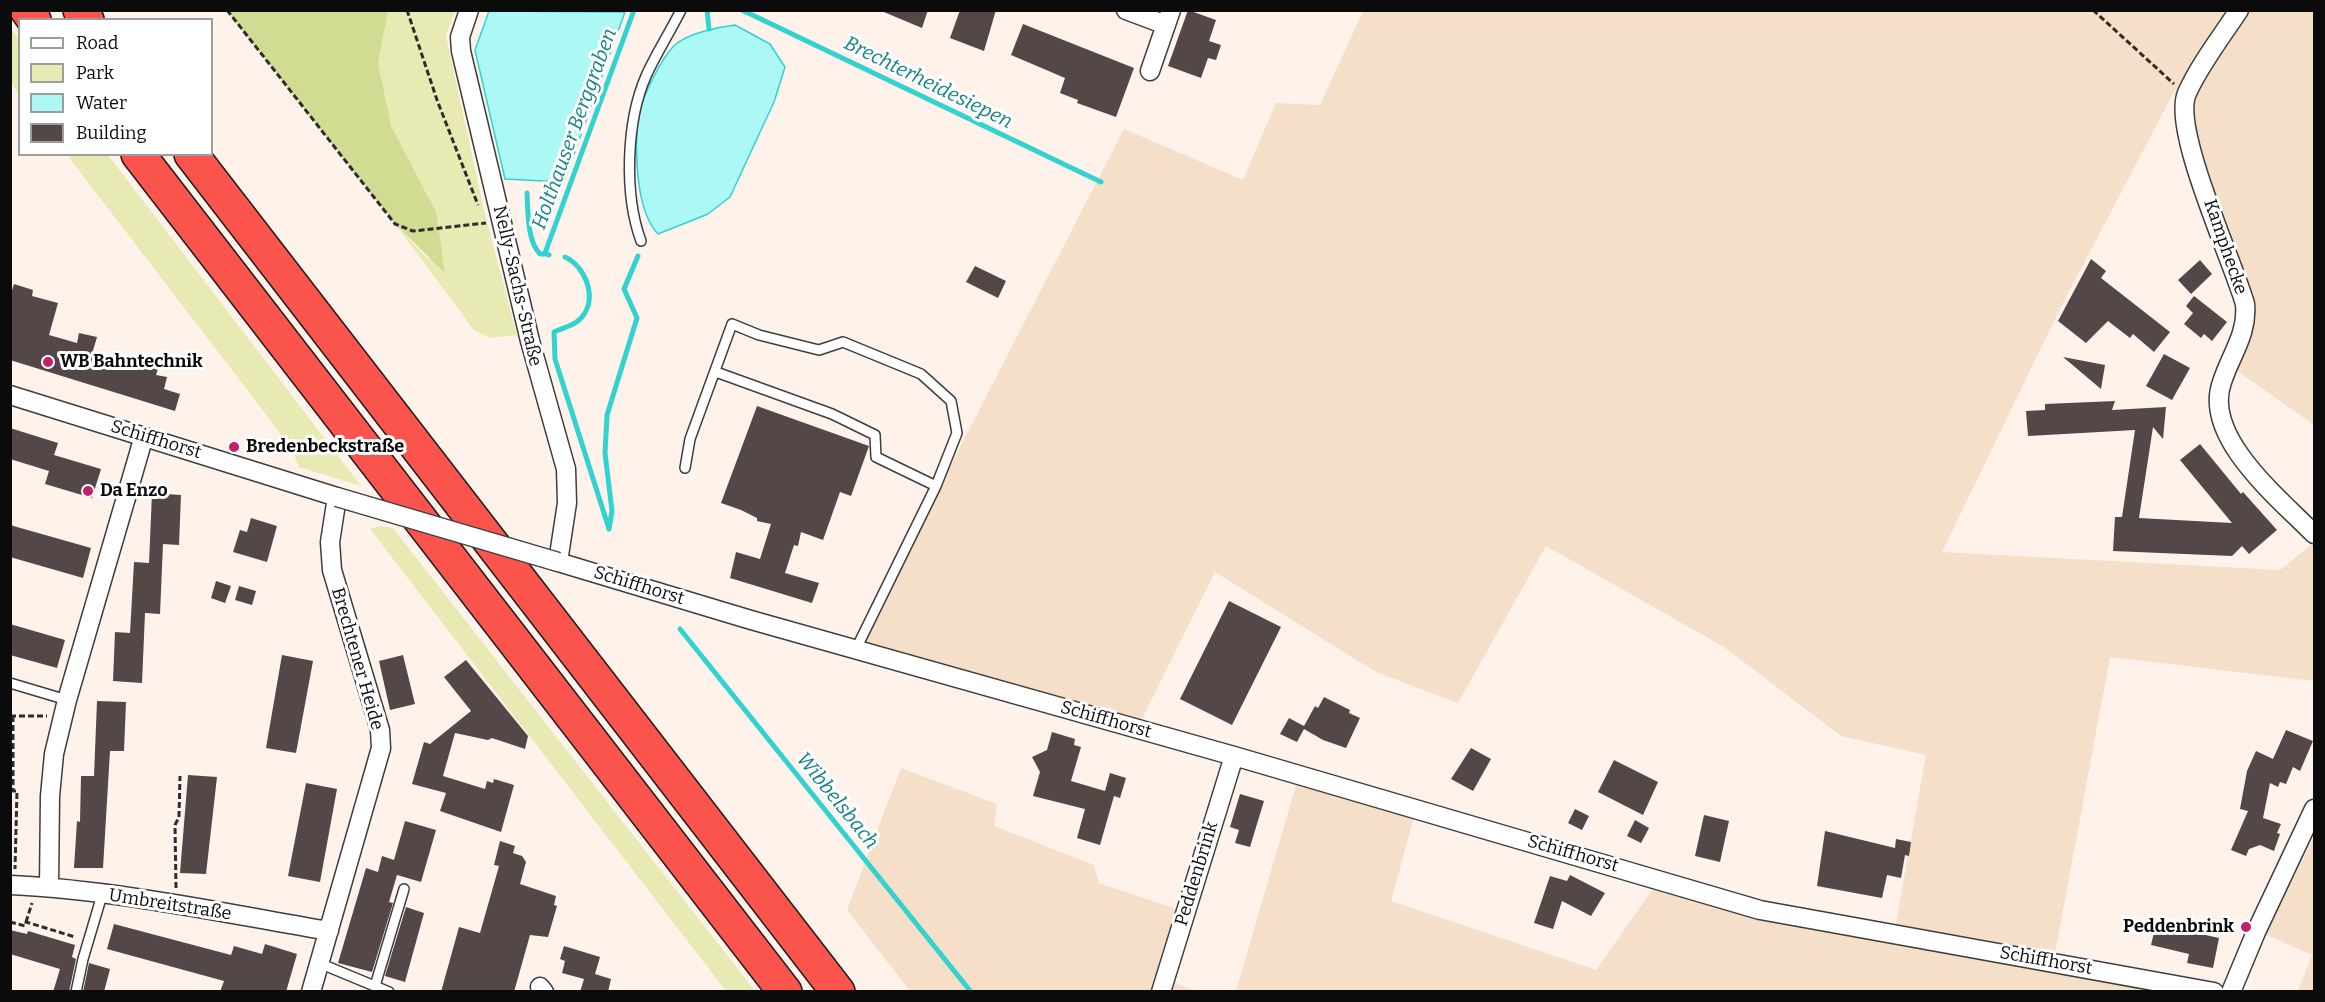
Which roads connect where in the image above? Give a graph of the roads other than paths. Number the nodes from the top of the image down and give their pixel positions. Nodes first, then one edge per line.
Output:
1 (469, 10) edge
2 (681, 10) edge
3 (1126, 10) edge
4 (2239, 10) edge
5 (1169, 18) edge
6 (1150, 72) dead end
7 (140, 156) edge
8 (193, 156) edge
9 (641, 241) dead end
10 (716, 372) junction
11 (10, 394) edge
12 (144, 436) junction
13 (685, 468) dead end
14 (936, 486) junction
15 (331, 498) junction
16 (2314, 534) edge
17 (558, 562) junction
18 (856, 649) junction
19 (10, 682) edge
20 (65, 708) junction
21 (1234, 756) junction
22 (2314, 809) edge
23 (13, 885) edge
24 (49, 887) junction
25 (404, 889) dead end
26 (102, 894) junction
27 (329, 931) junction
28 (319, 963) junction
29 (375, 986) junction
30 (76, 992) edge
31 (311, 992) edge
32 (389, 992) edge
33 (785, 992) edge
34 (838, 992) edge
35 (1161, 992) edge
36 (2214, 992) edge
37 (2231, 992) edge

1 - 17 street, Nelly-Sachs-Straße
2 - 9 lane
3 - 5 street
4 - 16 street, Kamphecke
5 - 6 street
7 - 33 highway
8 - 34 highway
10 - 13 lane
10 - 14 lane
10 - 14 lane
11 - 12 street, Schiffhorst
12 - 15 street, Schiffhorst
12 - 20 street
14 - 18 lane
15 - 17 street, Schiffhorst, bridge
15 - 27 street, Brechtener Heide
17 - 18 street, Schiffhorst
18 - 21 street, Schiffhorst
19 - 20 lane
20 - 24 street
21 - 35 street, Peddenbrink
21 - 36 street, Schiffhorst
22 - 37 street
23 - 24 street, Umbreitstraße
24 - 26 street, Umbreitstraße
25 - 29 lane
26 - 27 street, Umbreitstraße
26 - 30 lane
27 - 28 street, Brechtener Heide
28 - 29 lane
28 - 31 street, Brechtener Heide
29 - 32 lane

